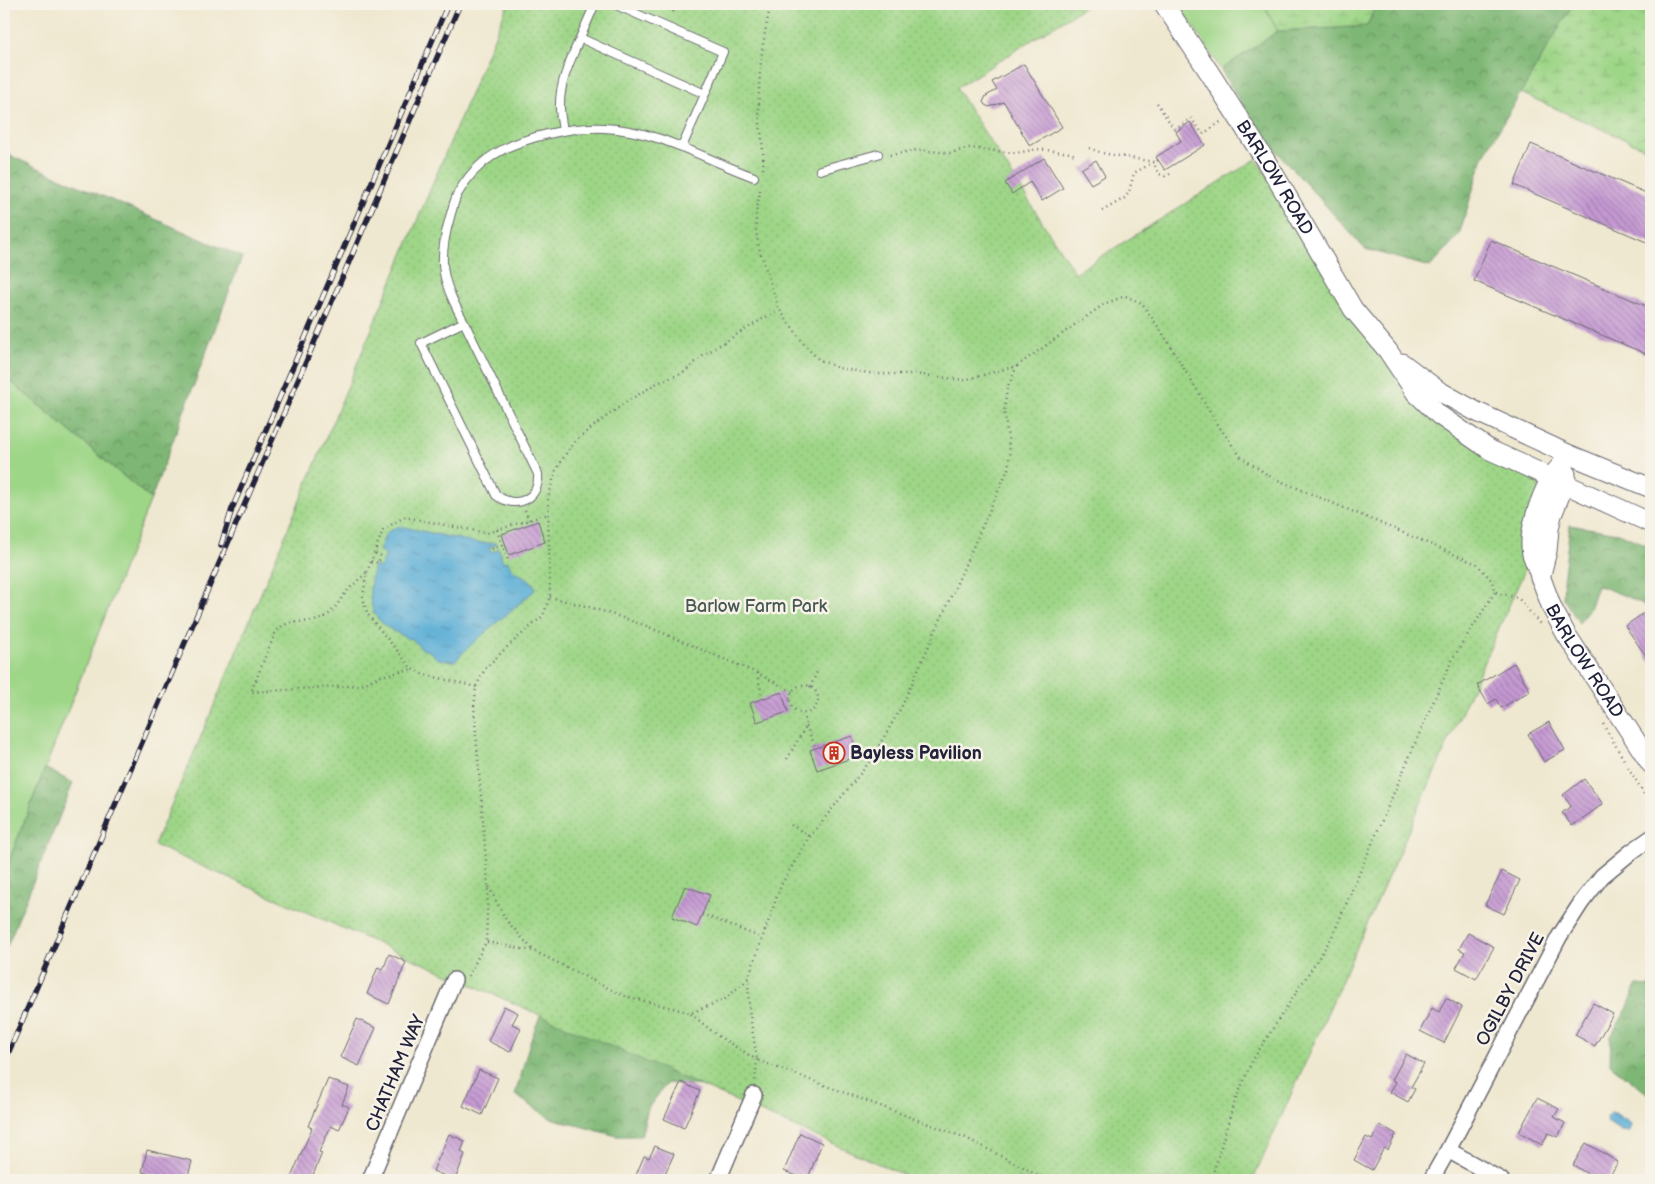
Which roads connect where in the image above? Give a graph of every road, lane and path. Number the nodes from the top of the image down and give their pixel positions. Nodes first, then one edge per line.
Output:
1 (596, 4) edge
2 (614, 4) edge
3 (677, 4) edge
4 (748, 4) edge
5 (771, 4) edge
6 (1164, 4) edge
7 (760, 9) dead end
8 (673, 12) dead end
9 (580, 38) junction
10 (705, 94) junction
11 (1157, 103) dead end
12 (1235, 112) junction
13 (563, 130) junction
14 (682, 147) junction
15 (1089, 148) dead end
16 (878, 154) joint
17 (1077, 156) dead end
18 (1158, 160) dead end
19 (1154, 162) junction
20 (820, 170) dead end
21 (762, 171) dead end
22 (1170, 174) dead end
23 (758, 178) joint
24 (1102, 212) dead end
25 (779, 309) junction
26 (464, 322) junction
27 (1388, 351) junction
28 (1017, 366) junction
29 (1570, 455) junction
30 (1558, 481) junction
31 (1651, 488) edge
32 (548, 514) junction
33 (1651, 523) edge
34 (497, 530) junction
35 (502, 545) junction
36 (492, 549) dead end
37 (374, 554) junction
38 (508, 560) dead end
39 (371, 561) junction
40 (367, 572) junction
41 (1495, 592) junction
42 (550, 597) junction
43 (1541, 625) dead end
44 (412, 669) junction
45 (817, 672) dead end
46 (757, 673) junction
47 (476, 687) junction
48 (810, 687) junction
49 (793, 692) junction
50 (762, 695) dead end
51 (790, 700) junction
52 (785, 702) dead end
53 (804, 713) junction
54 (1600, 719) dead end
55 (806, 726) junction
56 (816, 748) dead end
57 (787, 759) dead end
58 (1651, 764) edge
59 (1651, 806) edge
60 (791, 825) dead end
61 (810, 836) junction
62 (1651, 838) edge
63 (488, 885) junction
64 (702, 914) dead end
65 (762, 938) junction
66 (486, 942) junction
67 (534, 952) junction
68 (748, 979) junction
69 (454, 980) joint
70 (691, 1013) junction
71 (757, 1060) junction
72 (754, 1095) joint
73 (1448, 1150) junction
74 (370, 1180) edge
75 (718, 1180) edge
76 (1048, 1180) edge
77 (1211, 1180) edge
78 (1431, 1180) edge
79 (1501, 1180) edge

1 - 9 lane
2 - 10 lane
3 - 8 path
4 - 7 path
5 - 21 path
6 - 12 street, BARLOW ROAD
9 - 10 lane
9 - 13 lane
10 - 14 lane
11 - 12 path
12 - 27 street, BARLOW ROAD
13 - 14 lane
13 - 26 lane
14 - 23 lane
15 - 19 path
16 - 17 path
16 - 20 lane
18 - 19 path
19 - 22 path
19 - 24 path
23 - 25 path
25 - 28 path
25 - 32 path
26 - 26 lane
27 - 29 street, BARLOW ROAD
27 - 30 street, BARLOW ROAD
28 - 41 path
28 - 61 path
29 - 30 street, BARLOW ROAD
29 - 31 street
30 - 33 street
30 - 58 street, BARLOW ROAD
32 - 34 path
32 - 42 path
34 - 35 path
34 - 37 path
35 - 36 path
35 - 38 path
37 - 39 path
37 - 39 path
39 - 40 path
40 - 44 path
40 - 44 path
41 - 43 path
41 - 77 path
42 - 46 path
42 - 47 path
44 - 47 path
45 - 48 path
46 - 49 path
46 - 50 path
47 - 63 path
48 - 49 path
48 - 53 path
49 - 51 path
51 - 52 path
51 - 53 path
53 - 55 path
54 - 59 path
55 - 56 path
55 - 57 path
60 - 61 path
61 - 65 path
62 - 73 street, OGILBY DRIVE
63 - 66 path
63 - 67 path
64 - 65 path
65 - 68 path
66 - 67 path
66 - 69 path
67 - 70 path
68 - 70 path
68 - 71 path
69 - 74 street, CHATHAM WAY
70 - 71 path
71 - 72 path
71 - 76 path
72 - 75 street
73 - 78 street, OGILBY DRIVE
73 - 79 street

